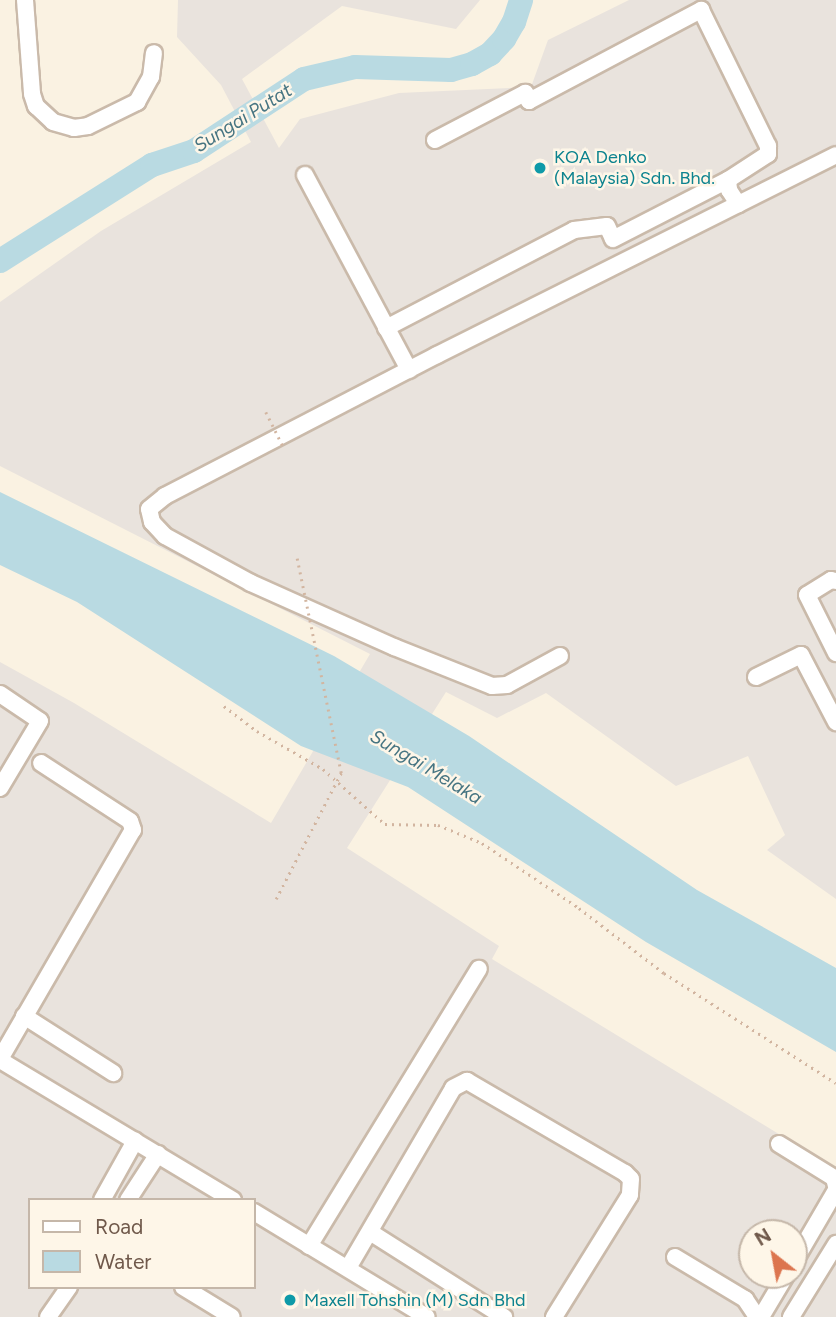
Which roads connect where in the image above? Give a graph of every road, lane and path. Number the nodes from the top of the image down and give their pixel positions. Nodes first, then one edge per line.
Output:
1 (25, 0) edge
2 (154, 53) dead end
3 (435, 140) dead end
4 (836, 155) edge
5 (305, 175) dead end
6 (728, 180) junction
7 (738, 204) junction
8 (386, 328) junction
9 (409, 370) junction
10 (266, 412) dead end
11 (285, 450) dead end
12 (296, 554) dead end
13 (836, 581) edge
14 (836, 653) edge
15 (560, 656) dead end
16 (756, 677) dead end
17 (0, 694) edge
18 (224, 706) dead end
19 (836, 722) edge
20 (41, 763) dead end
21 (0, 788) edge
22 (276, 898) dead end
23 (479, 969) dead end
24 (24, 1016) junction
25 (0, 1059) edge
26 (113, 1073) dead end
27 (836, 1083) edge
28 (135, 1141) junction
29 (779, 1144) dead end
30 (158, 1154) junction
31 (836, 1188) edge
32 (103, 1198) edge
33 (129, 1198) edge
34 (230, 1198) edge
35 (256, 1213) edge
36 (370, 1232) junction
37 (808, 1237) edge
38 (836, 1244) edge
39 (309, 1246) junction
40 (675, 1257) dead end
41 (348, 1268) junction
42 (68, 1289) edge
43 (186, 1289) edge
44 (777, 1289) edge
45 (48, 1317) edge
46 (232, 1317) edge
47 (427, 1317) edge
48 (504, 1317) edge
49 (554, 1317) edge
50 (759, 1317) edge
51 (791, 1317) edge

1 - 2 street
3 - 6 street
4 - 7 street
5 - 8 street
6 - 7 street
6 - 8 street
7 - 9 street
8 - 9 street
9 - 15 street
10 - 11 path, bridge
12 - 22 path, bridge
13 - 14 street
16 - 19 street
17 - 21 street
18 - 27 path
20 - 24 street
23 - 39 street
24 - 25 street
24 - 26 street
25 - 28 street
28 - 30 street
28 - 32 street
29 - 31 street
30 - 33 street
30 - 34 street
31 - 37 street
35 - 39 street
36 - 41 street
36 - 48 street
36 - 49 street
38 - 51 street
39 - 41 street
40 - 50 street
41 - 47 street
42 - 45 street
43 - 46 street
44 - 50 street

